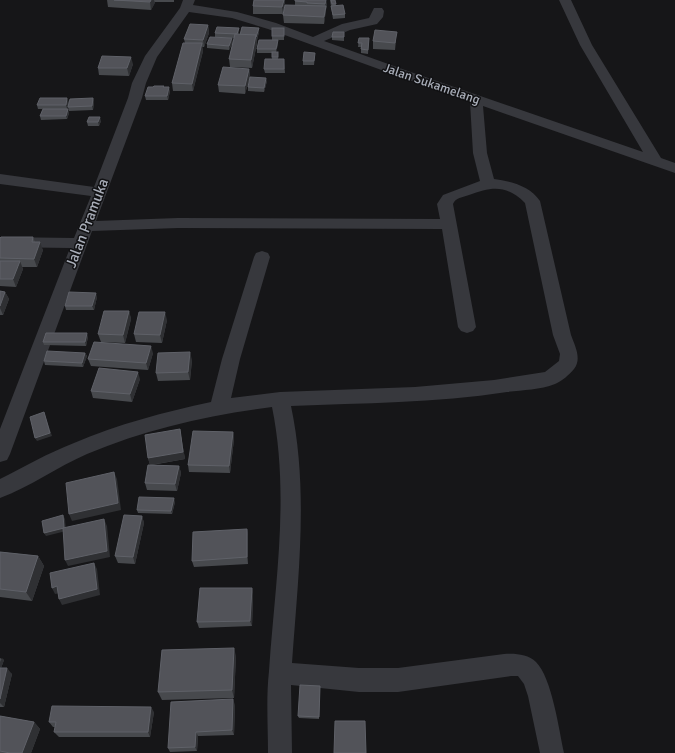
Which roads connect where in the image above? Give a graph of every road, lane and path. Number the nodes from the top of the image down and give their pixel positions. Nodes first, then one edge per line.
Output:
1 (565, 0) edge
2 (187, 4) edge
3 (378, 11) dead end
4 (313, 41) junction
5 (476, 98) junction
6 (656, 162) junction
7 (675, 168) edge
8 (0, 179) edge
9 (488, 183) junction
10 (99, 192) junction
11 (448, 224) junction
12 (88, 226) junction
13 (0, 242) edge
14 (79, 243) junction
15 (262, 257) dead end
16 (467, 327) dead end
17 (280, 399) junction
18 (219, 408) junction
19 (0, 454) edge
20 (0, 489) edge
21 (280, 673) junction
22 (280, 753) edge
23 (552, 753) edge

1 - 6 street
2 - 4 street, Jalan Sukamelang
2 - 10 street, Jalan Pramuka
3 - 4 street
4 - 5 street, Jalan Sukamelang
5 - 6 street, Jalan Sukamelang
5 - 9 street
6 - 7 street, Jalan Sukamelang
8 - 10 street
9 - 11 street
9 - 17 street
10 - 12 street, Jalan Pramuka
11 - 12 street
11 - 16 street
12 - 14 street, Jalan Pramuka
13 - 14 street
14 - 19 street, Jalan Pramuka
15 - 18 street
17 - 18 street
17 - 21 street
18 - 20 street
21 - 22 street
21 - 23 street

